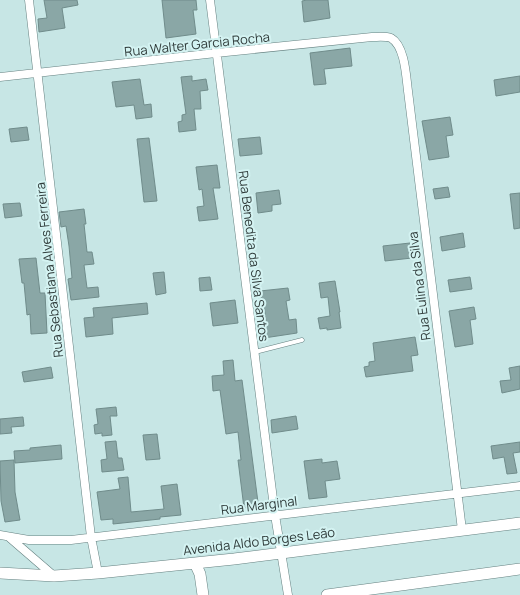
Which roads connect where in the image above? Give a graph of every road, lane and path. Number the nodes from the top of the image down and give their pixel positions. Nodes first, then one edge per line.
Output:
1 (29, 0) edge
2 (210, 0) edge
3 (395, 42) joint
4 (216, 53) junction
5 (38, 73) junction
6 (0, 77) edge
7 (302, 340) dead end
8 (254, 352) junction
9 (520, 486) edge
10 (456, 494) junction
11 (275, 515) junction
12 (520, 523) edge
13 (462, 530) junction
14 (0, 535) edge
15 (91, 537) junction
16 (10, 538) junction
17 (281, 552) junction
18 (195, 563) junction
19 (520, 569) edge
20 (0, 573) edge
21 (98, 573) junction
22 (54, 576) junction
23 (203, 595) edge
24 (288, 595) edge
25 (327, 595) edge

1 - 5 street, Rua Sebastiana Alves Ferreira
2 - 4 street, Rua Benedita da Silva Santos
3 - 4 street, Rua Walter Garcia Rocha
3 - 10 street, Rua Eulina da Silva
4 - 5 street, Rua Walter Garcia Rocha
4 - 8 street, Rua Benedita da Silva Santos
5 - 6 street, Rua Walter Garcia Rocha
5 - 15 street, Rua Sebastiana Alves Ferreira
7 - 8 lane
8 - 11 street, Rua Benedita da Silva Santos
9 - 10 street, Rua Marginal
10 - 11 street, Rua Marginal
10 - 13 street, Rua Eulina da Silva
11 - 15 street, Rua Marginal
11 - 17 street, Rua Benedita da Silva Santos
12 - 13 street, Avenida Aldo Borges Leão
13 - 17 street, Avenida Aldo Borges Leão
14 - 16 street, Rua Marginal
15 - 16 street, Rua Marginal
15 - 21 street, Rua Sebastiana Alves Ferreira
16 - 22 street
17 - 18 street, Avenida Aldo Borges Leão
17 - 24 street, Rua Benedita da Silva Santos
18 - 21 street, Avenida Aldo Borges Leão
18 - 23 street
19 - 25 street
20 - 22 street, Avenida Aldo Borges Leão
21 - 22 street, Avenida Aldo Borges Leão

